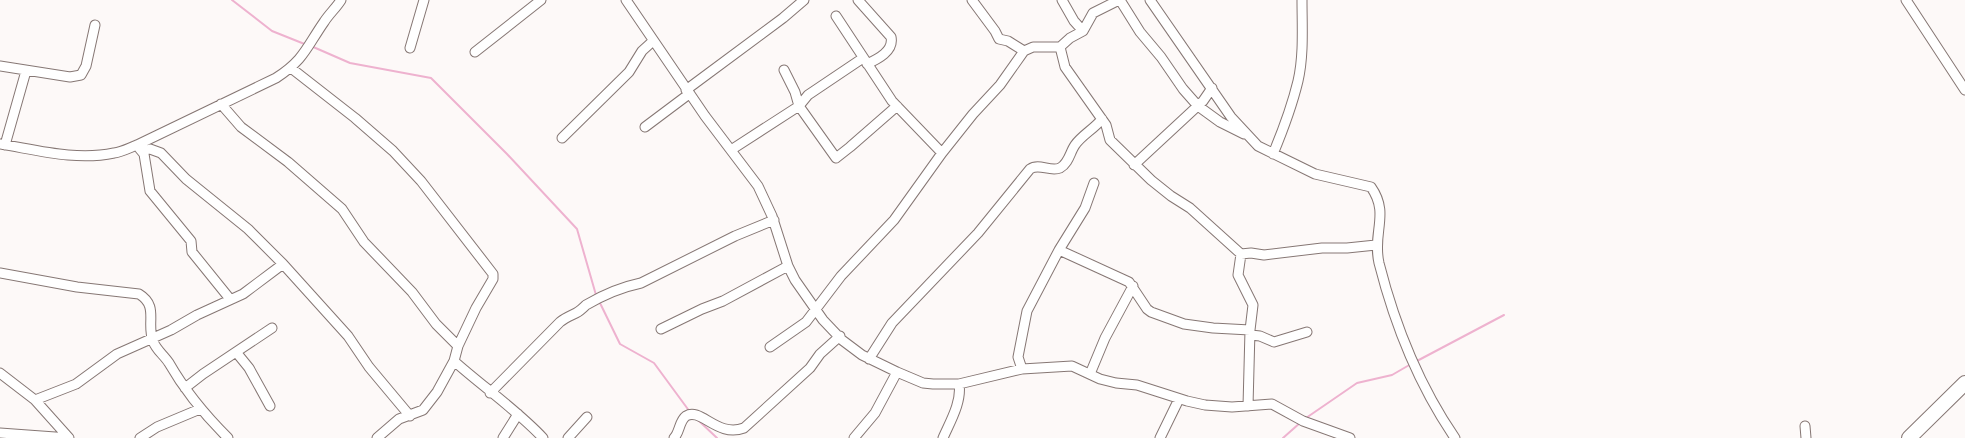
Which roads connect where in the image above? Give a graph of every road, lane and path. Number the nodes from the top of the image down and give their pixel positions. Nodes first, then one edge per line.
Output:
1 (341, 0) edge
2 (424, 0) edge
3 (541, 0) edge
4 (626, 0) edge
5 (804, 0) edge
6 (858, 0) edge
7 (972, 0) edge
8 (1062, 0) edge
9 (1120, 0) edge
10 (1150, 0) edge
11 (1302, 0) edge
12 (1906, 0) edge
13 (836, 16) dead end
14 (94, 25) dead end
15 (1083, 31) junction
16 (653, 41) junction
17 (1060, 47) junction
18 (410, 48) dead end
19 (1024, 51) junction
20 (475, 52) dead end
21 (865, 61) junction
22 (0, 66) edge
23 (291, 68) junction
24 (784, 70) dead end
25 (26, 71) junction
26 (1212, 88) junction
27 (1965, 90) edge
28 (688, 92) junction
29 (221, 104) junction
30 (799, 106) junction
31 (896, 106) junction
32 (1198, 106) junction
33 (1102, 119) junction
34 (645, 127) dead end
35 (1248, 137) junction
36 (562, 138) dead end
37 (2, 145) edge
38 (139, 148) junction
39 (731, 150) junction
40 (942, 153) junction
41 (1273, 154) junction
42 (1134, 165) junction
43 (1094, 183) dead end
44 (774, 220) junction
45 (1376, 245) junction
46 (1059, 250) junction
47 (1241, 254) junction
48 (283, 264) junction
49 (788, 266) junction
50 (0, 273) edge
51 (1133, 286) junction
52 (230, 299) junction
53 (816, 310) junction
54 (272, 328) dead end
55 (662, 329) dead end
56 (1307, 332) dead end
57 (1251, 333) junction
58 (840, 336) junction
59 (152, 339) junction
60 (458, 346) junction
61 (770, 347) dead end
62 (236, 352) junction
63 (870, 359) junction
64 (454, 361) junction
65 (1022, 369) junction
66 (897, 372) junction
67 (0, 373) edge
68 (1090, 374) junction
69 (1965, 383) edge
70 (959, 384) junction
71 (185, 388) junction
72 (490, 393) junction
73 (1179, 399) junction
74 (35, 400) junction
75 (270, 406) dead end
76 (1248, 406) junction
77 (200, 409) junction
78 (518, 414) junction
79 (410, 416) junction
80 (587, 417) dead end
81 (1805, 426) dead end
82 (0, 433) edge
83 (69, 438) edge
84 (140, 438) edge
85 (228, 438) edge
86 (376, 438) edge
87 (503, 438) edge
88 (543, 438) edge
89 (568, 438) edge
90 (674, 438) edge
91 (854, 438) edge
92 (943, 438) edge
93 (1160, 438) edge
94 (1350, 438) edge
95 (1455, 438) edge
96 (1806, 438) edge
97 (1909, 438) edge

1 - 23 street
2 - 18 street
3 - 20 street
4 - 16 street
5 - 28 street
6 - 21 street
7 - 19 street
8 - 15 street
9 - 15 street
9 - 32 street
10 - 26 street
11 - 41 street
12 - 27 street
13 - 21 street
14 - 25 street
15 - 17 street
16 - 28 street
16 - 36 street
17 - 19 street
17 - 33 street
19 - 40 street
21 - 30 street
21 - 31 street
22 - 25 street
23 - 29 street
23 - 60 street
24 - 30 street
25 - 37 street
26 - 32 street
26 - 35 street
28 - 34 street
28 - 39 street
29 - 38 street
29 - 60 street
30 - 31 street
30 - 39 street
31 - 40 street
32 - 35 street
32 - 42 street
33 - 42 street
33 - 63 street
35 - 41 street
37 - 38 street
38 - 48 street
38 - 52 street
39 - 44 street
40 - 53 street
41 - 45 street
42 - 47 street
43 - 46 street
44 - 49 street
44 - 72 street
45 - 47 street
45 - 95 street
46 - 51 street
46 - 65 street
47 - 57 street
48 - 52 street
48 - 79 street
49 - 53 street
49 - 55 street
50 - 59 street
51 - 57 street
51 - 68 street
52 - 59 street
53 - 58 street
53 - 61 street
54 - 62 street
56 - 57 street
57 - 76 street
58 - 63 street
58 - 90 street
59 - 71 street
59 - 74 street
60 - 64 street
62 - 71 street
62 - 75 street
63 - 66 street
64 - 72 street
64 - 79 street
65 - 68 street
65 - 70 street
66 - 70 street
66 - 91 street
67 - 74 street
68 - 73 street
69 - 97 highway
70 - 92 street
71 - 77 street
72 - 78 street
73 - 76 street
73 - 93 street
74 - 83 street
76 - 94 street
77 - 84 street
77 - 85 street
78 - 87 street
78 - 88 street
79 - 86 street
80 - 89 street
81 - 96 street
82 - 83 street

